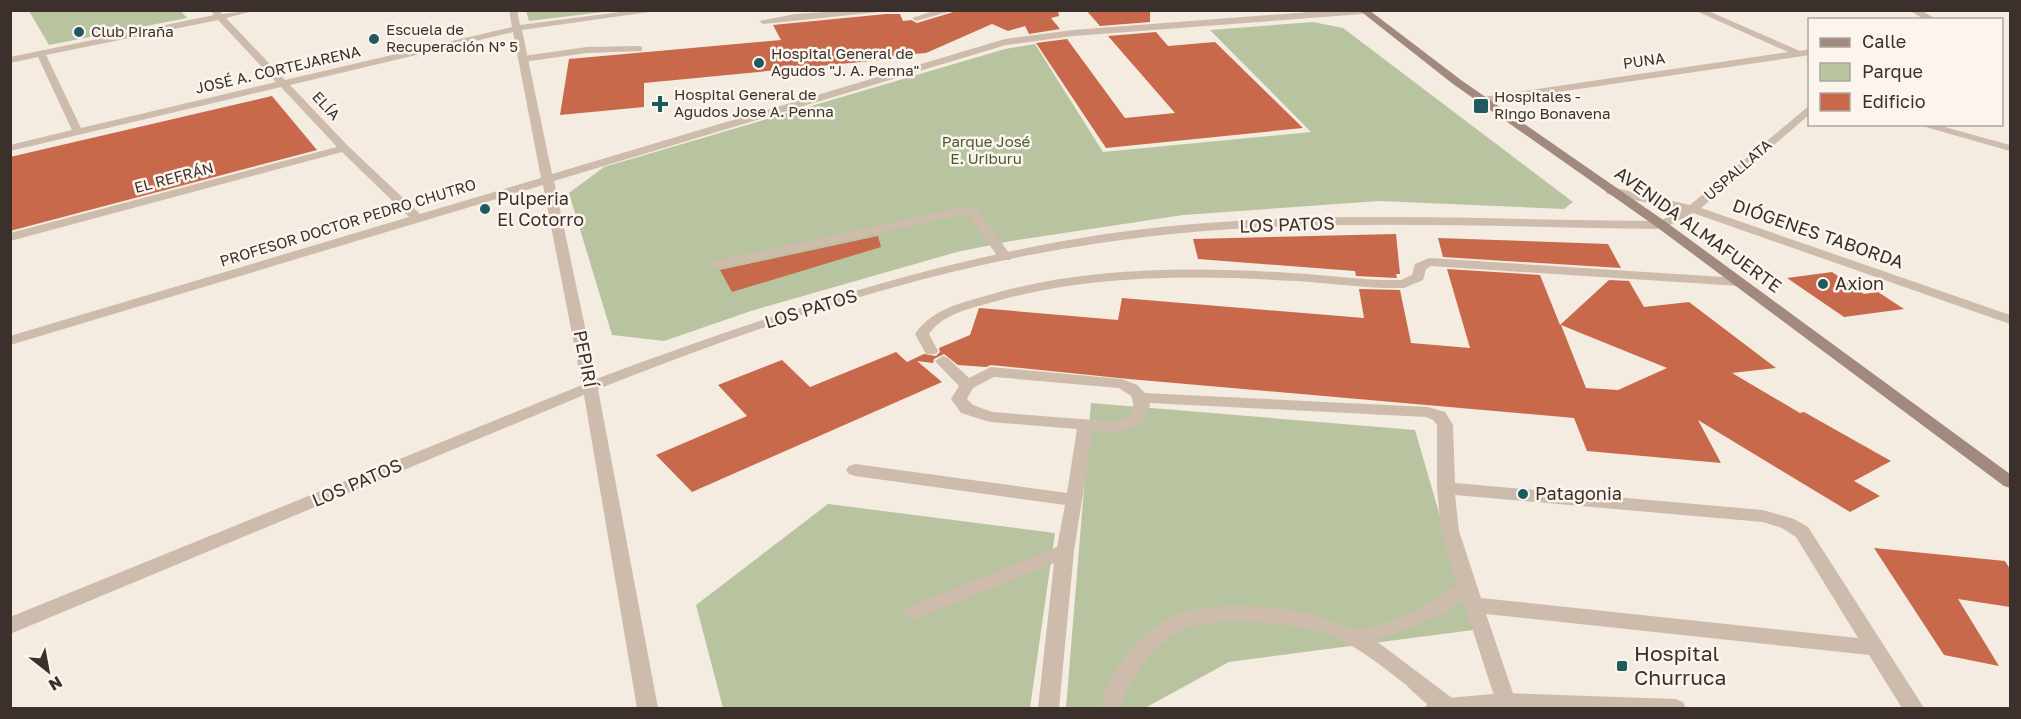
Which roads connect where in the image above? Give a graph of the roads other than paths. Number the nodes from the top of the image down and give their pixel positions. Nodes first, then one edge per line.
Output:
1 (253, 10) edge
2 (513, 10) edge
3 (659, 10) edge
4 (831, 10) edge
5 (895, 10) edge
6 (930, 10) edge
7 (1698, 10) edge
8 (947, 11) edge
9 (1363, 11) edge
10 (218, 14) edge
11 (786, 18) junction
12 (916, 18) dead end
13 (763, 21) dead end
14 (517, 28) junction
15 (639, 49) dead end
16 (41, 54) junction
17 (1806, 54) edge
18 (523, 59) junction
19 (10, 60) edge
20 (285, 83) junction
21 (1483, 100) junction
22 (1808, 109) edge
23 (1928, 126) edge
24 (78, 132) junction
25 (10, 148) edge
26 (344, 148) junction
27 (2010, 148) edge
28 (549, 179) junction
29 (1611, 191) junction
30 (1692, 209) junction
31 (418, 219) junction
32 (1662, 225) junction
33 (10, 237) edge
34 (1005, 257) junction
35 (716, 265) dead end
36 (1739, 282) junction
37 (2010, 320) edge
38 (10, 341) edge
39 (967, 385) junction
40 (590, 386) junction
41 (1141, 398) junction
42 (1086, 425) junction
43 (855, 470) dead end
44 (2010, 482) edge
45 (1446, 488) junction
46 (1075, 500) junction
47 (1065, 551) junction
48 (1470, 596) junction
49 (915, 612) dead end
50 (10, 626) edge
51 (1352, 639) junction
52 (1875, 648) junction
53 (1505, 702) junction
54 (648, 708) edge
55 (1048, 708) edge
56 (1111, 708) edge
57 (1442, 708) edge
58 (1675, 708) edge
59 (1913, 708) edge

1 - 10 street
2 - 14 street, PEPIRÍ
3 - 14 street, JOSÉ A. CORTEJARENA
4 - 11 street
5 - 11 street
6 - 8 street
7 - 17 street
8 - 12 street
9 - 21 main road, AVENIDA ALMAFUERTE
9 - 28 street, PROFESOR DOCTOR PEDRO CHUTRO
10 - 16 street
10 - 20 street, ELÍA
11 - 13 street
14 - 18 street, PEPIRÍ
14 - 20 street, JOSÉ A. CORTEJARENA
15 - 18 street
16 - 19 street
16 - 24 street
17 - 21 street, PUNA
18 - 28 street, PEPIRÍ
20 - 24 street, JOSÉ A. CORTEJARENA
20 - 26 street, ELÍA
21 - 29 main road, AVENIDA ALMAFUERTE
22 - 30 street, USPALLATA
23 - 27 street
24 - 25 street, JOSÉ A. CORTEJARENA
26 - 31 street, ELÍA
26 - 33 street, EL REFRÁN
28 - 31 street, PROFESOR DOCTOR PEDRO CHUTRO
28 - 40 street, PEPIRÍ
29 - 30 street, DIÓGENES TABORDA
29 - 32 main road, AVENIDA ALMAFUERTE
30 - 32 street, USPALLATA
30 - 37 street, DIÓGENES TABORDA
31 - 38 street, PROFESOR DOCTOR PEDRO CHUTRO
32 - 34 street, LOS PATOS
32 - 36 main road, AVENIDA ALMAFUERTE
34 - 35 street
34 - 40 street, LOS PATOS
36 - 39 street
36 - 44 main road, AVENIDA ALMAFUERTE
39 - 41 street
39 - 42 street
40 - 50 street, LOS PATOS
40 - 54 street, PEPIRÍ
41 - 42 street
41 - 45 street
42 - 46 street
43 - 46 street
45 - 48 street
45 - 52 street
46 - 47 street
47 - 49 street
47 - 55 street
48 - 51 street
48 - 52 street
48 - 53 street
51 - 56 street
51 - 57 street
52 - 59 street
53 - 57 street
53 - 58 street

